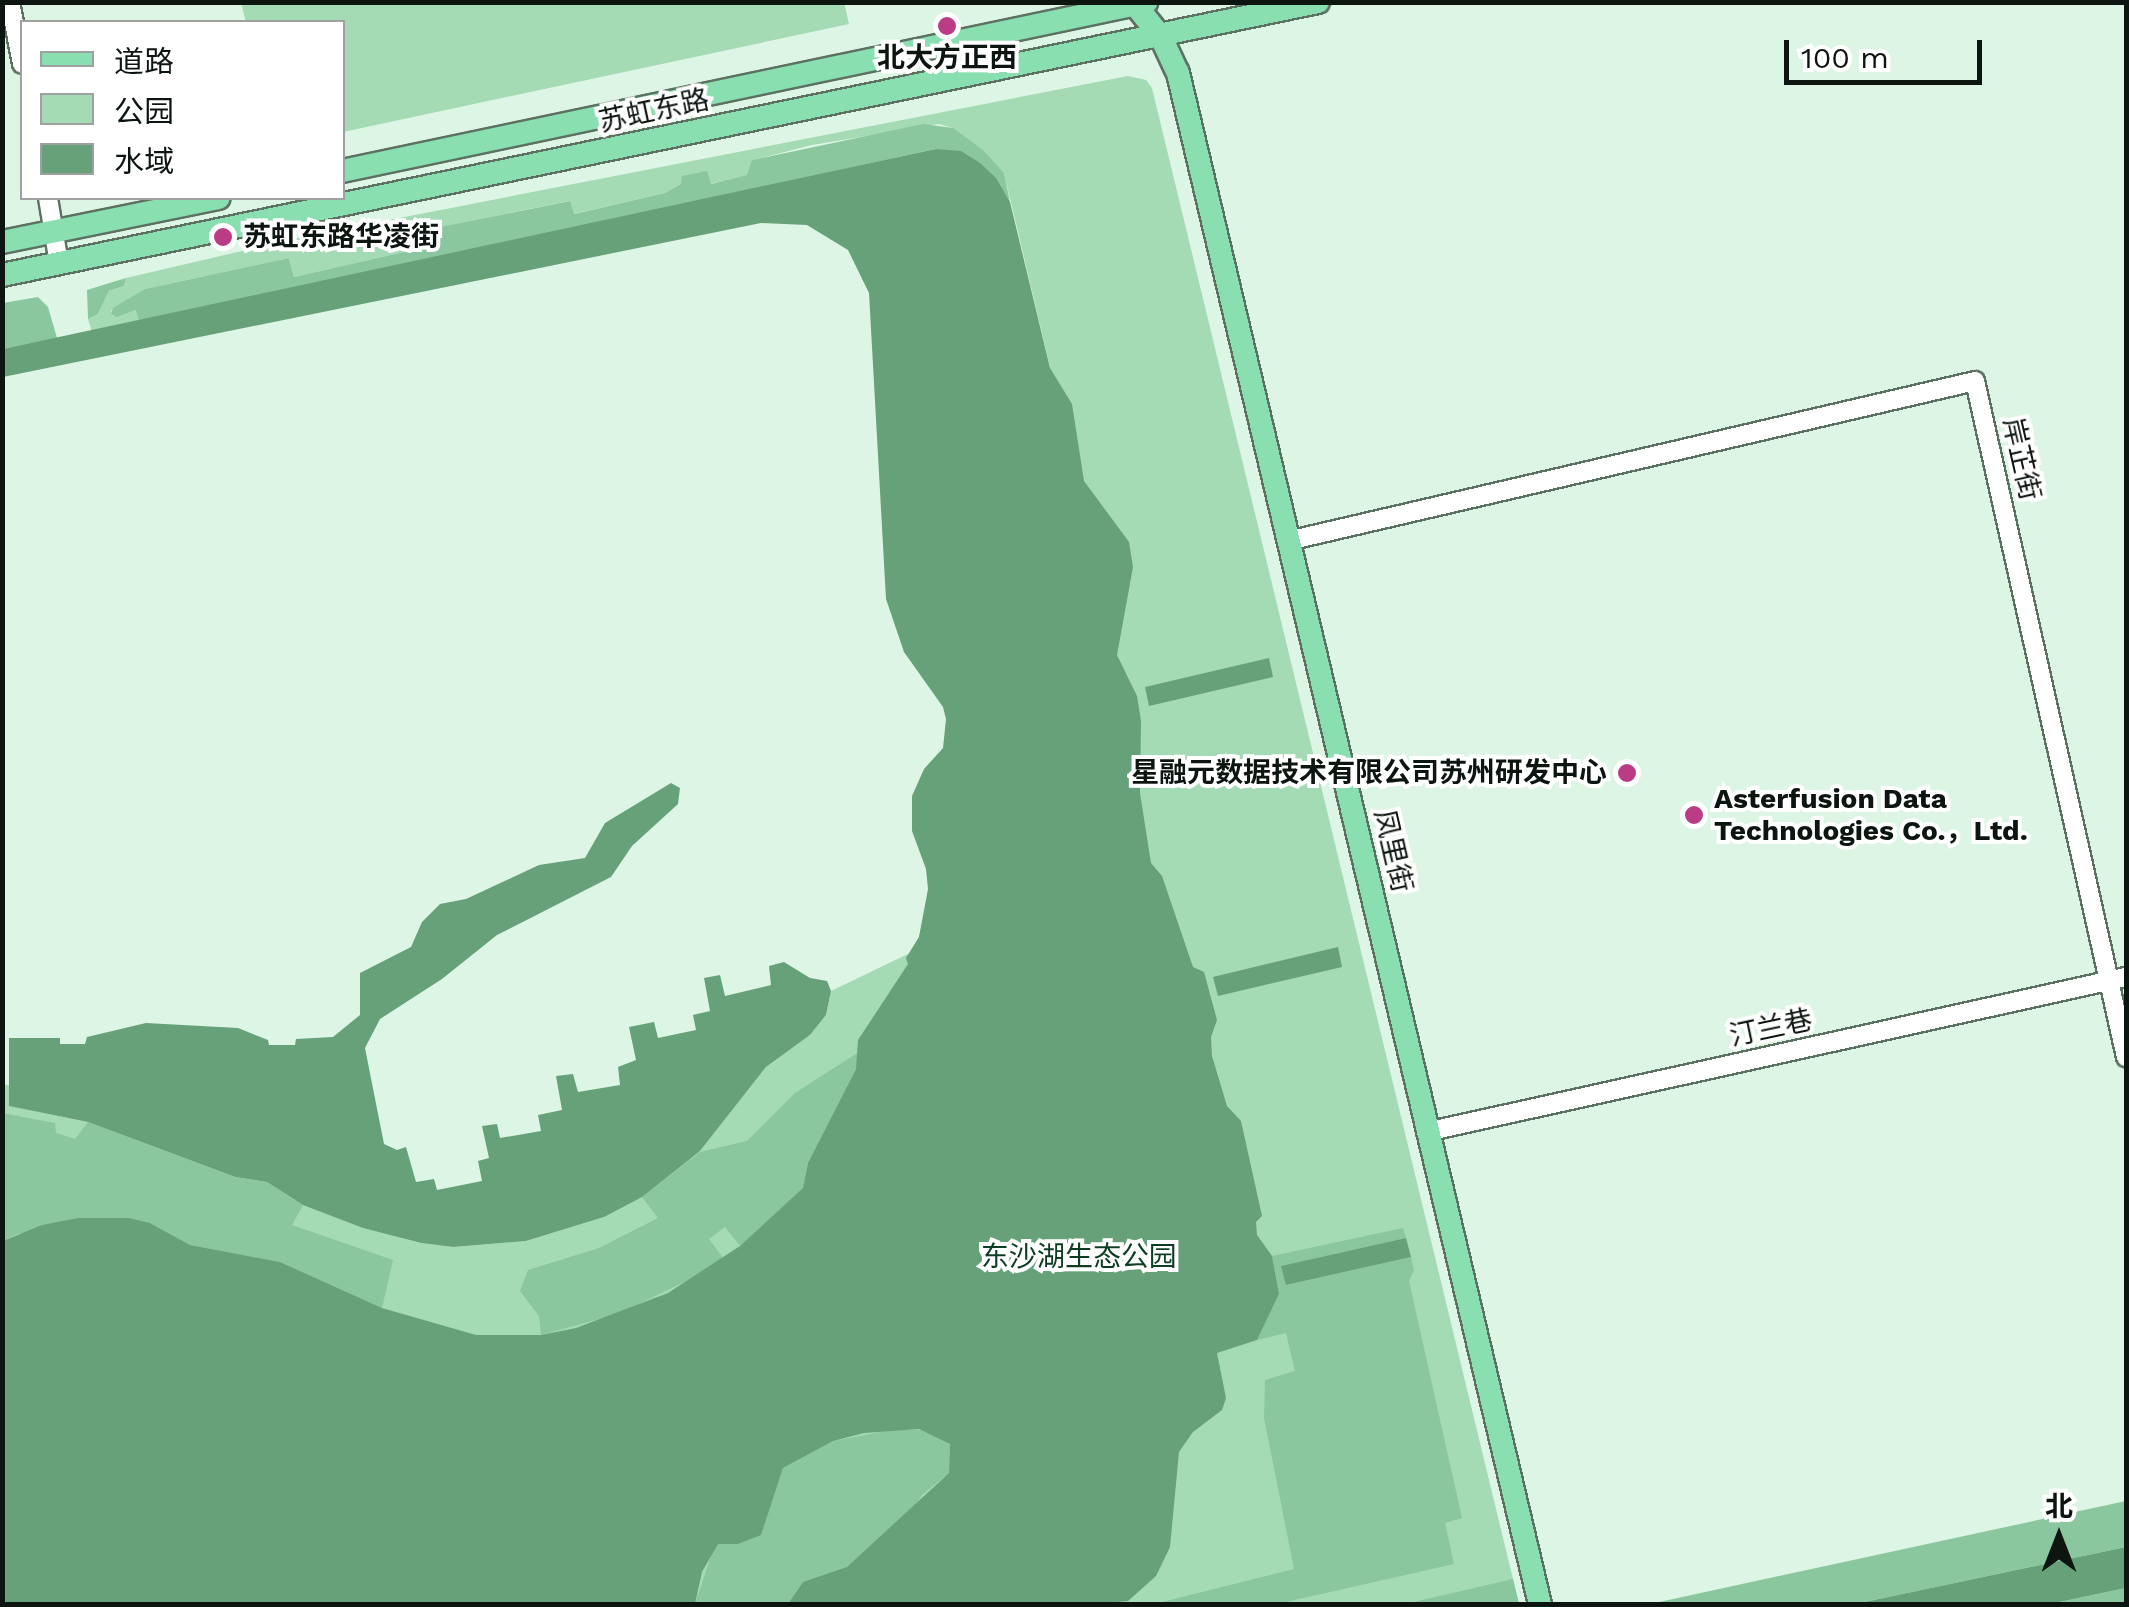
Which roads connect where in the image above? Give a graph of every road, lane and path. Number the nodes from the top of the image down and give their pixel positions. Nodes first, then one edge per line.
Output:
1 (10, 2) edge
2 (1318, 2) edge
3 (1138, 3) edge
4 (1161, 37) junction
5 (20, 54) edge
6 (345, 170) edge
7 (48, 200) edge
8 (209, 200) edge
9 (52, 232) junction
10 (2, 242) edge
11 (58, 264) junction
12 (2, 276) edge
13 (1292, 540) junction
14 (2118, 979) edge
15 (2126, 1058) edge
16 (1426, 1132) junction
17 (1540, 1604) edge

1 - 5 street
2 - 4 main road, 苏虹东路
3 - 4 main road, 凤里街
3 - 6 main road, 苏虹东路
4 - 11 main road, 苏虹东路
4 - 13 main road, 凤里街
7 - 9 street
8 - 9 main road
9 - 10 main road
9 - 11 street
11 - 12 main road, 苏虹东路
13 - 14 street, 岸芷街
13 - 16 main road, 凤里街
14 - 15 street, 岸芷街
14 - 16 street, 汀兰巷
16 - 17 main road, 凤里街

